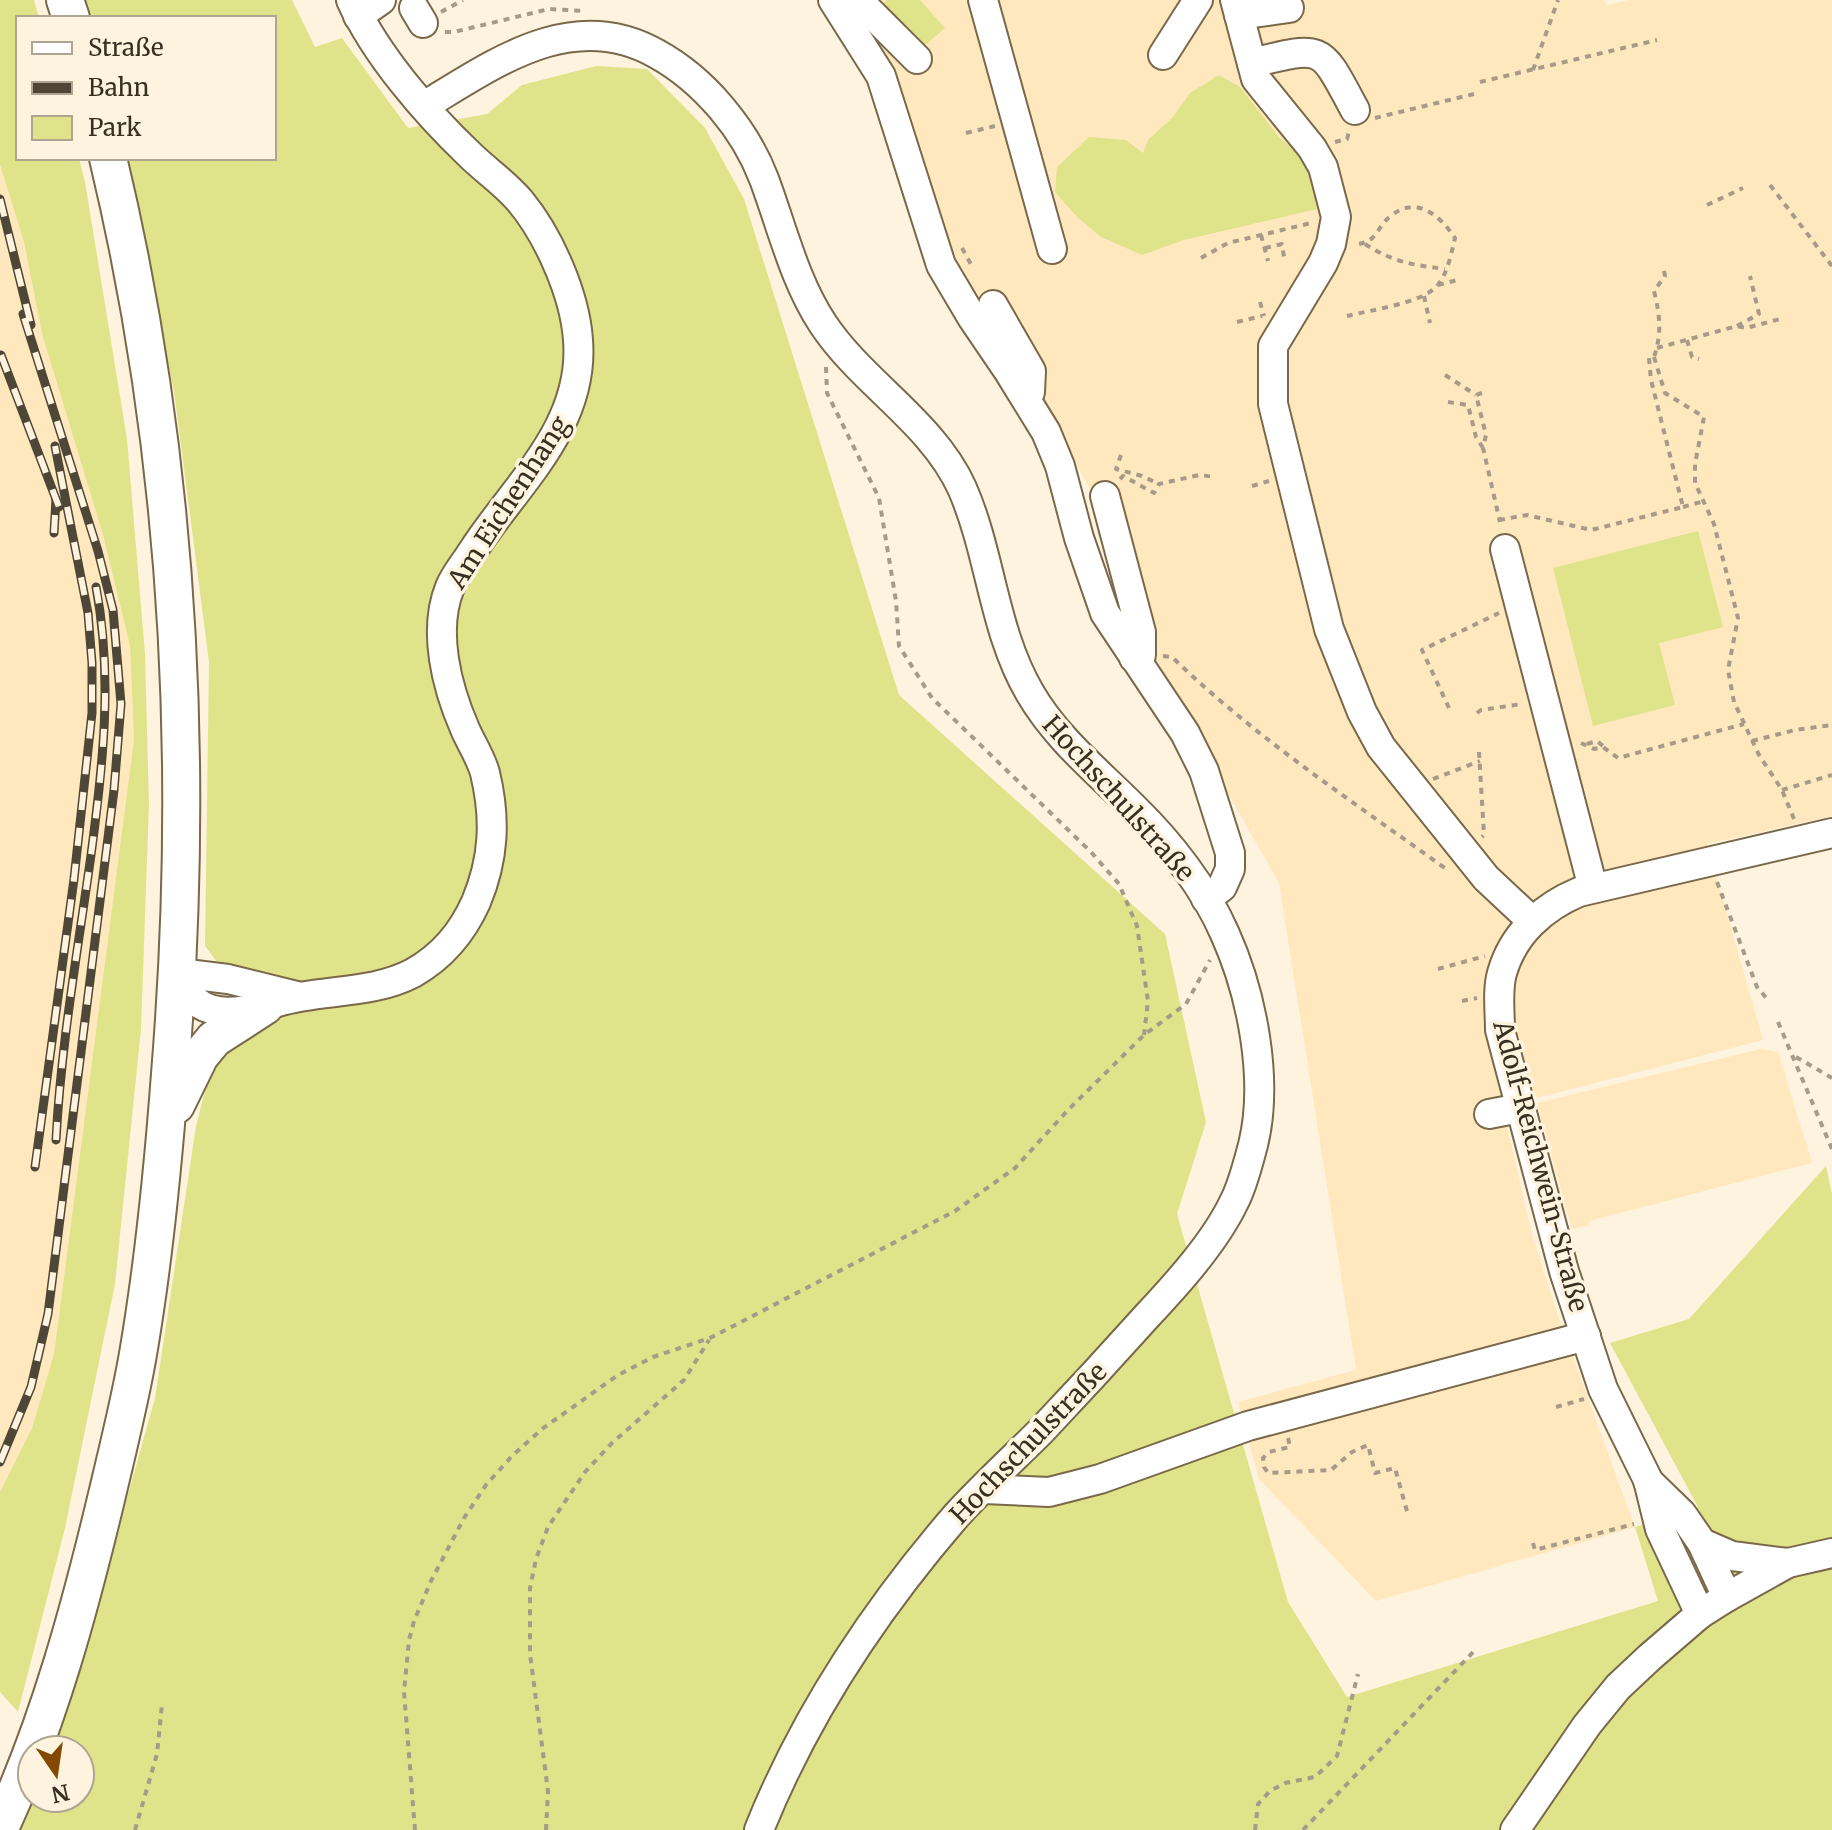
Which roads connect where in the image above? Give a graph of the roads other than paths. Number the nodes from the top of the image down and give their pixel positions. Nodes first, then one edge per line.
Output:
1 (381, 0) edge
2 (833, 0) edge
3 (858, 0) edge
4 (983, 0) edge
5 (1198, 0) edge
6 (355, 8) edge
7 (1237, 8) edge
8 (1289, 8) dead end
9 (1163, 55) dead end
10 (917, 59) dead end
11 (1252, 63) junction
12 (424, 106) junction
13 (1355, 110) road end
14 (108, 160) edge
15 (1052, 249) dead end
16 (993, 305) road end
17 (1029, 405) junction
18 (1105, 496) dead end
19 (1505, 549) dead end
20 (1137, 657) junction
21 (1832, 833) edge
22 (1593, 888) junction
23 (1206, 899) junction
24 (1532, 921) junction
25 (179, 973) junction
26 (281, 1001) junction
27 (1520, 1108) junction
28 (1489, 1114) dead end
29 (166, 1129) junction
30 (1586, 1336) junction
31 (1648, 1480) junction
32 (984, 1489) junction
33 (1702, 1543) junction
34 (1832, 1553) edge
35 (1788, 1563) junction
36 (1727, 1597) junction
37 (1700, 1614) junction
38 (0, 1828) edge
39 (759, 1830) edge
40 (1515, 1830) edge

1 - 6 street
2 - 17 street
3 - 10 street
4 - 15 street
5 - 9 street
6 - 12 street, Am Eichenhang
7 - 8 street
7 - 11 street
11 - 13 street
11 - 24 street
12 - 23 street, Hochschulstraße
12 - 26 street, Am Eichenhang
14 - 25 main road
16 - 17 street
17 - 20 street
18 - 20 street
19 - 22 street
20 - 23 street
21 - 22 street, Adolf-Reichwein-Straße
22 - 24 street, Adolf-Reichwein-Straße
23 - 32 street, Hochschulstraße
24 - 27 street, Adolf-Reichwein-Straße
25 - 26 street, Am Eichenhang
25 - 29 main road
26 - 29 main road
27 - 28 street
27 - 30 street, Adolf-Reichwein-Straße
29 - 38 main road
30 - 31 street, Adolf-Reichwein-Straße
30 - 32 street
31 - 33 street, Adolf-Reichwein-Straße
31 - 37 street, Adolf-Reichwein-Straße
32 - 39 street, Hochschulstraße
33 - 35 street
33 - 36 street, Adolf-Reichwein-Straße
34 - 35 street
35 - 36 street
36 - 37 street
37 - 40 street

